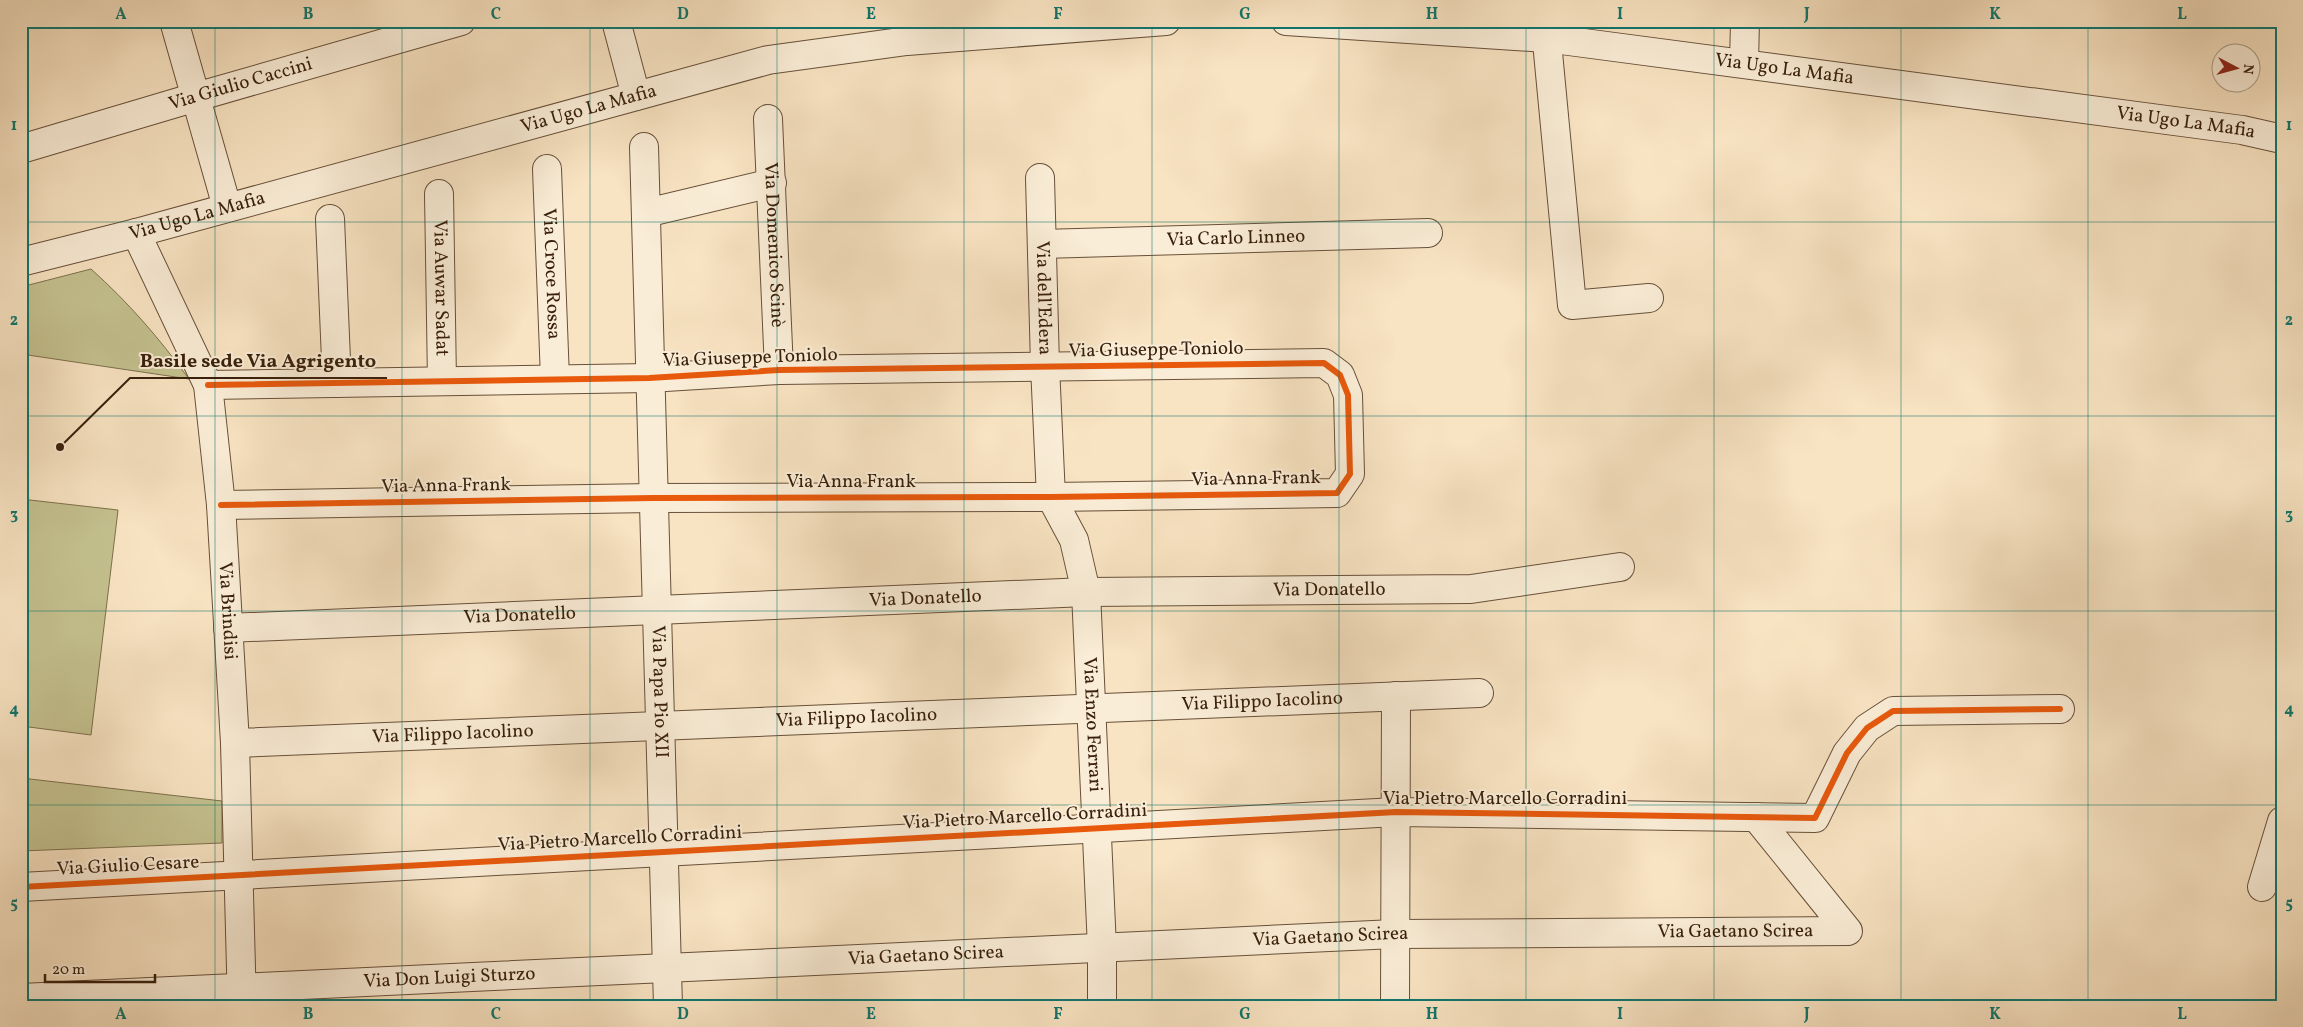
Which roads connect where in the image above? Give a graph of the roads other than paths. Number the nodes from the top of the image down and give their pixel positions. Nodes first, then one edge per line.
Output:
1 (174, 21) edge
2 (461, 21) edge
3 (616, 21) edge
4 (1166, 21) edge
5 (1286, 21) edge
6 (1745, 21) edge
7 (1546, 29) edge
8 (920, 31) edge
9 (1744, 63) junction
10 (196, 96) junction
11 (636, 96) junction
12 (768, 120) dead end
13 (2282, 139) edge
14 (644, 146) dead end
15 (21, 149) edge
16 (547, 168) dead end
17 (1040, 178) dead end
18 (772, 184) junction
19 (439, 194) dead end
20 (228, 207) junction
21 (646, 213) junction
22 (330, 219) dead end
23 (136, 233) junction
24 (1428, 233) dead end
25 (1042, 244) junction
26 (21, 262) edge
27 (1649, 298) dead end
28 (1324, 363) joint
29 (1045, 366) junction
30 (779, 370) junction
31 (649, 378) junction
32 (555, 379) junction
33 (442, 381) junction
34 (338, 383) junction
35 (208, 385) junction
36 (1051, 496) junction
37 (653, 498) junction
38 (221, 506) junction
39 (1620, 567) dead end
40 (1086, 592) junction
41 (656, 612) junction
42 (228, 628) junction
43 (1479, 693) dead end
44 (1396, 696) junction
45 (1092, 707) junction
46 (2060, 709) dead end
47 (659, 726) junction
48 (235, 743) junction
49 (1396, 812) junction
50 (1756, 817) junction
51 (2282, 821) edge
52 (1097, 828) junction
53 (664, 851) junction
54 (237, 875) junction
55 (21, 887) edge
56 (2262, 887) dead end
57 (1395, 934) junction
58 (1102, 948) junction
59 (667, 970) junction
60 (242, 997) edge
61 (21, 998) edge
62 (668, 1006) edge
63 (1102, 1006) edge
64 (1395, 1006) edge

1 - 10 street
2 - 10 street, Via Giulio Caccini
3 - 11 street
4 - 8 street, Via Ugo La Mafia
5 - 7 street, Via Ugo La Mafia
6 - 9 street
7 - 9 street, Via Ugo La Mafia
7 - 27 street
8 - 11 street, Via Ugo La Mafia
9 - 13 street, Via Ugo La Mafia
10 - 15 street, Via Giulio Caccini
10 - 20 street
11 - 20 street, Via Ugo La Mafia
12 - 18 street, Via Domenico Scinè
14 - 21 street, Via Papa Pio XII
16 - 32 street, Via Croce Rossa
17 - 25 street, Via dell'Edera
18 - 21 street
18 - 30 street, Via Domenico Scinè
19 - 33 street, Via Auwar Sadat
20 - 23 street, Via Ugo La Mafia
21 - 31 street, Via Papa Pio XII
22 - 34 street
23 - 26 street, Via Ugo La Mafia
23 - 35 street, Via Brindisi
24 - 25 street, Via Carlo Linneo
25 - 29 street, Via dell'Edera
28 - 29 street, Via Giuseppe Toniolo
28 - 36 street, Via Anna Frank
29 - 30 street, Via Giuseppe Toniolo
29 - 36 street, Via dell'Edera
30 - 31 street, Via Giuseppe Toniolo
31 - 32 street, Via Giuseppe Toniolo
31 - 37 street, Via Papa Pio XII
32 - 33 street, Via Giuseppe Toniolo
33 - 34 street, Via Giuseppe Toniolo
34 - 35 street, Via Giuseppe Toniolo
35 - 38 street, Via Brindisi
36 - 37 street, Via Anna Frank
36 - 40 street, Via dell'Edera
37 - 38 street, Via Anna Frank
37 - 41 street, Via Papa Pio XII
38 - 42 street, Via Brindisi
39 - 40 street, Via Donatello
40 - 41 street, Via Donatello
40 - 45 street, Via Enzo Ferrari
41 - 42 street, Via Donatello
41 - 47 street, Via Papa Pio XII
42 - 48 street, Via Brindisi
43 - 44 street, Via Filippo Iacolino
44 - 45 street, Via Filippo Iacolino
44 - 49 street
45 - 47 street, Via Filippo Iacolino
45 - 52 street, Via Enzo Ferrari
46 - 50 street, Via Pietro Marcello Corradini
47 - 48 street, Via Filippo Iacolino
47 - 53 street, Via Papa Pio XII
48 - 54 street, Via Brindisi
49 - 50 street, Via Pietro Marcello Corradini
49 - 52 street, Via Pietro Marcello Corradini
49 - 57 street
50 - 57 street, Via Gaetano Scirea
51 - 56 street
52 - 53 street, Via Pietro Marcello Corradini
52 - 58 street, Via Enzo Ferrari
53 - 54 street, Via Pietro Marcello Corradini
53 - 59 street, Via Papa Pio XII
54 - 55 street, Via Giulio Cesare
54 - 60 street, Via Brindisi
57 - 58 street, Via Gaetano Scirea
57 - 64 street
58 - 59 street, Via Gaetano Scirea
58 - 63 street, Via Enzo Ferrari
59 - 60 street, Via Don Luigi Sturzo
59 - 62 street, Via Papa Pio XII
60 - 61 street, Via Don Luigi Sturzo

